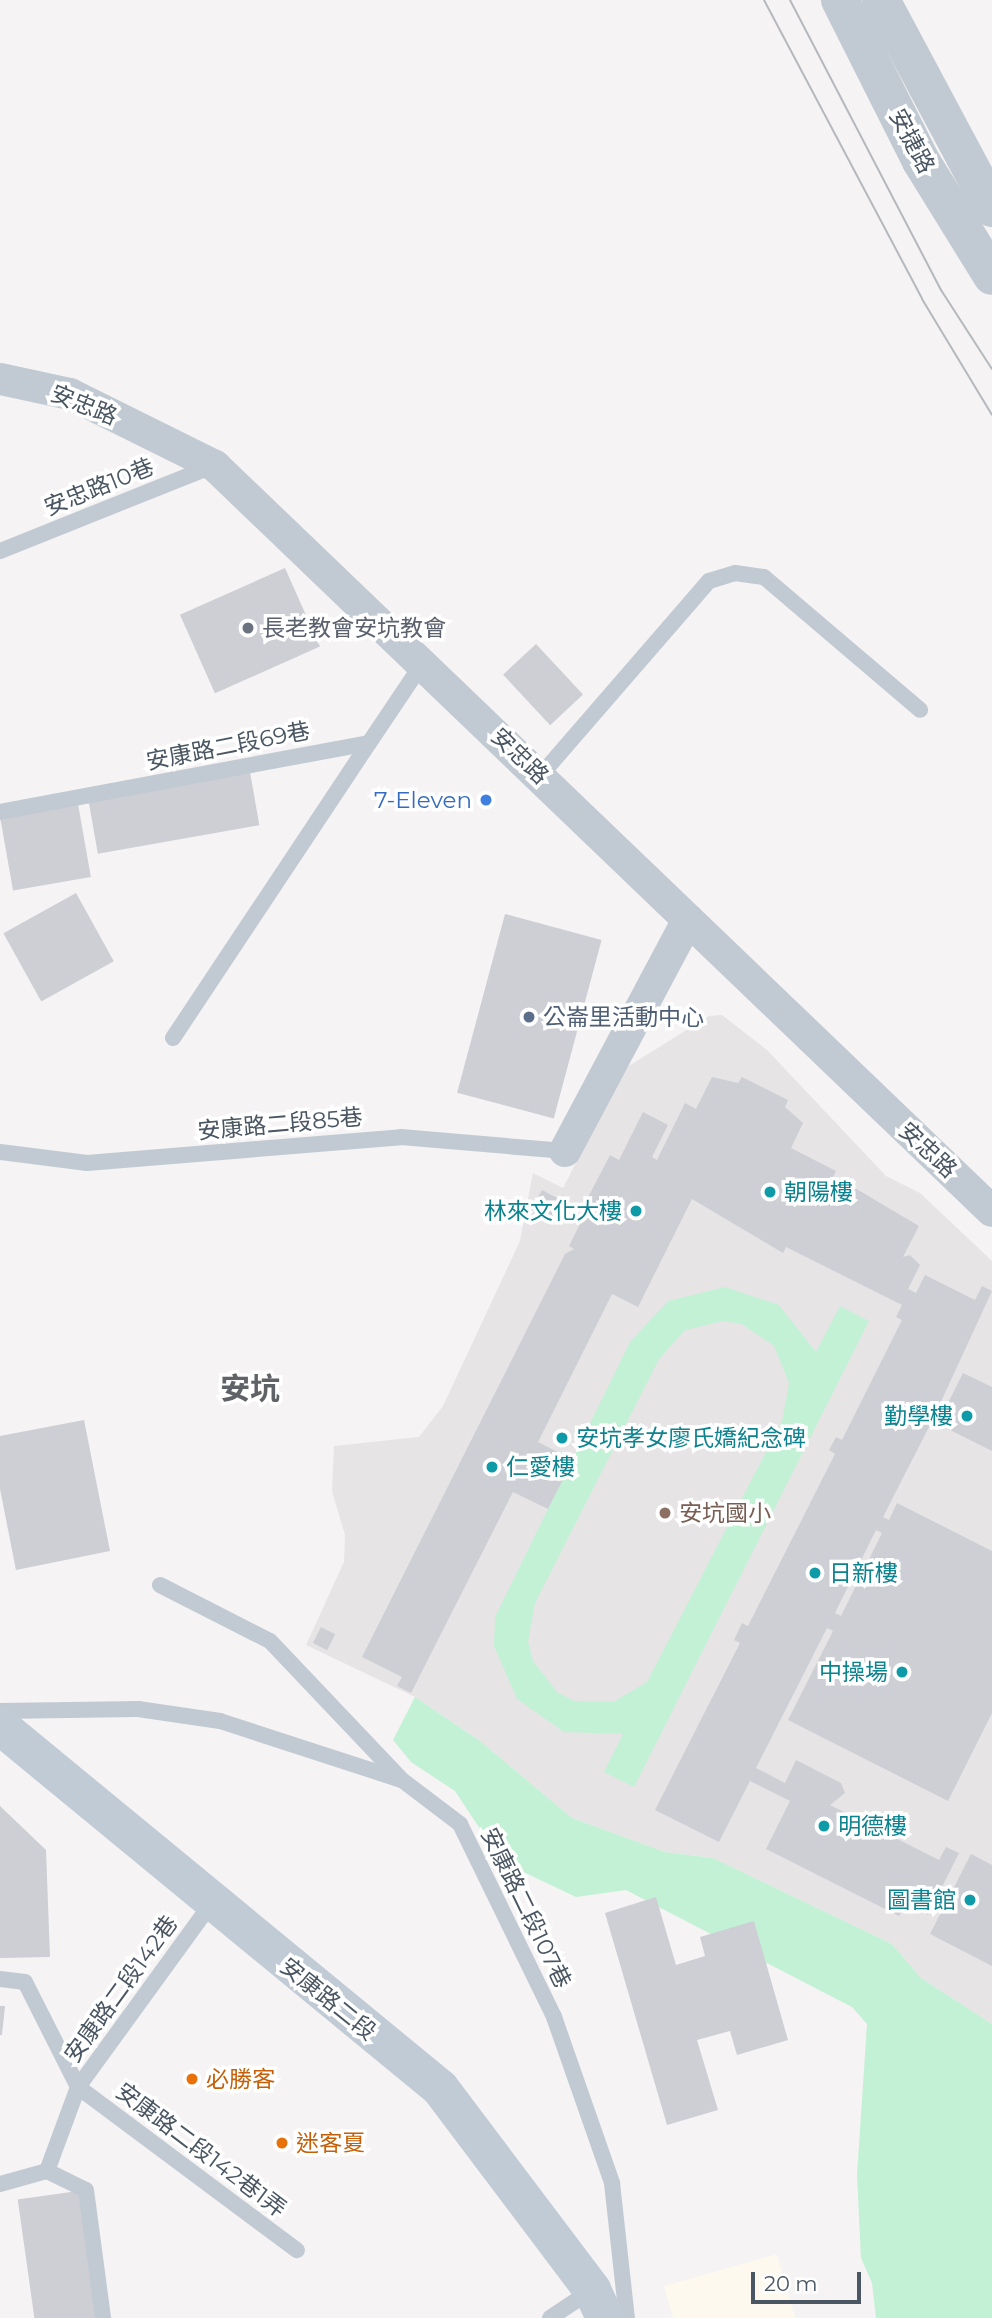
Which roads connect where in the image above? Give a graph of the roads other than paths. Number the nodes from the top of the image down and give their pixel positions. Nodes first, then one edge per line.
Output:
1 (840, 0) edge
2 (881, 0) edge
3 (992, 208) edge
4 (992, 276) edge
5 (0, 379) edge
6 (215, 466) junction
7 (0, 551) edge
8 (424, 661) junction
9 (920, 709) dead end
10 (369, 743) junction
11 (540, 776) junction
12 (0, 812) edge
13 (688, 920) junction
14 (173, 1038) dead end
15 (0, 1152) edge
16 (565, 1152) joint
17 (992, 1211) edge
18 (160, 1585) dead end
19 (0, 1711) edge
20 (0, 1726) edge
21 (402, 1780) junction
22 (211, 1904) junction
23 (0, 1979) edge
24 (78, 2087) junction
25 (47, 2171) junction
26 (0, 2184) edge
27 (297, 2249) dead end
28 (599, 2304) edge
29 (103, 2318) edge
30 (550, 2318) edge
31 (627, 2318) edge

1 - 4 street, 安捷路
2 - 3 street, 安捷路
5 - 6 street, 安忠路
6 - 7 lane, 安忠路10巷
6 - 8 street, 安忠路
8 - 10 lane
8 - 11 street, 安忠路
9 - 11 lane
10 - 12 lane, 安康路二段69巷
10 - 14 lane
11 - 13 street, 安忠路
13 - 16 street
13 - 17 street, 安忠路
15 - 16 lane, 安康路二段85巷
18 - 21 lane
19 - 21 lane, 安康路二段107巷
20 - 22 main road, 安康路二段
21 - 31 lane, 安康路二段107巷
22 - 24 lane, 安康路二段142巷
22 - 28 main road, 安康路二段
23 - 24 lane, 安康路二段142巷
24 - 25 lane
24 - 27 lane, 安康路二段142巷1弄
25 - 26 lane
25 - 29 lane
28 - 30 lane

